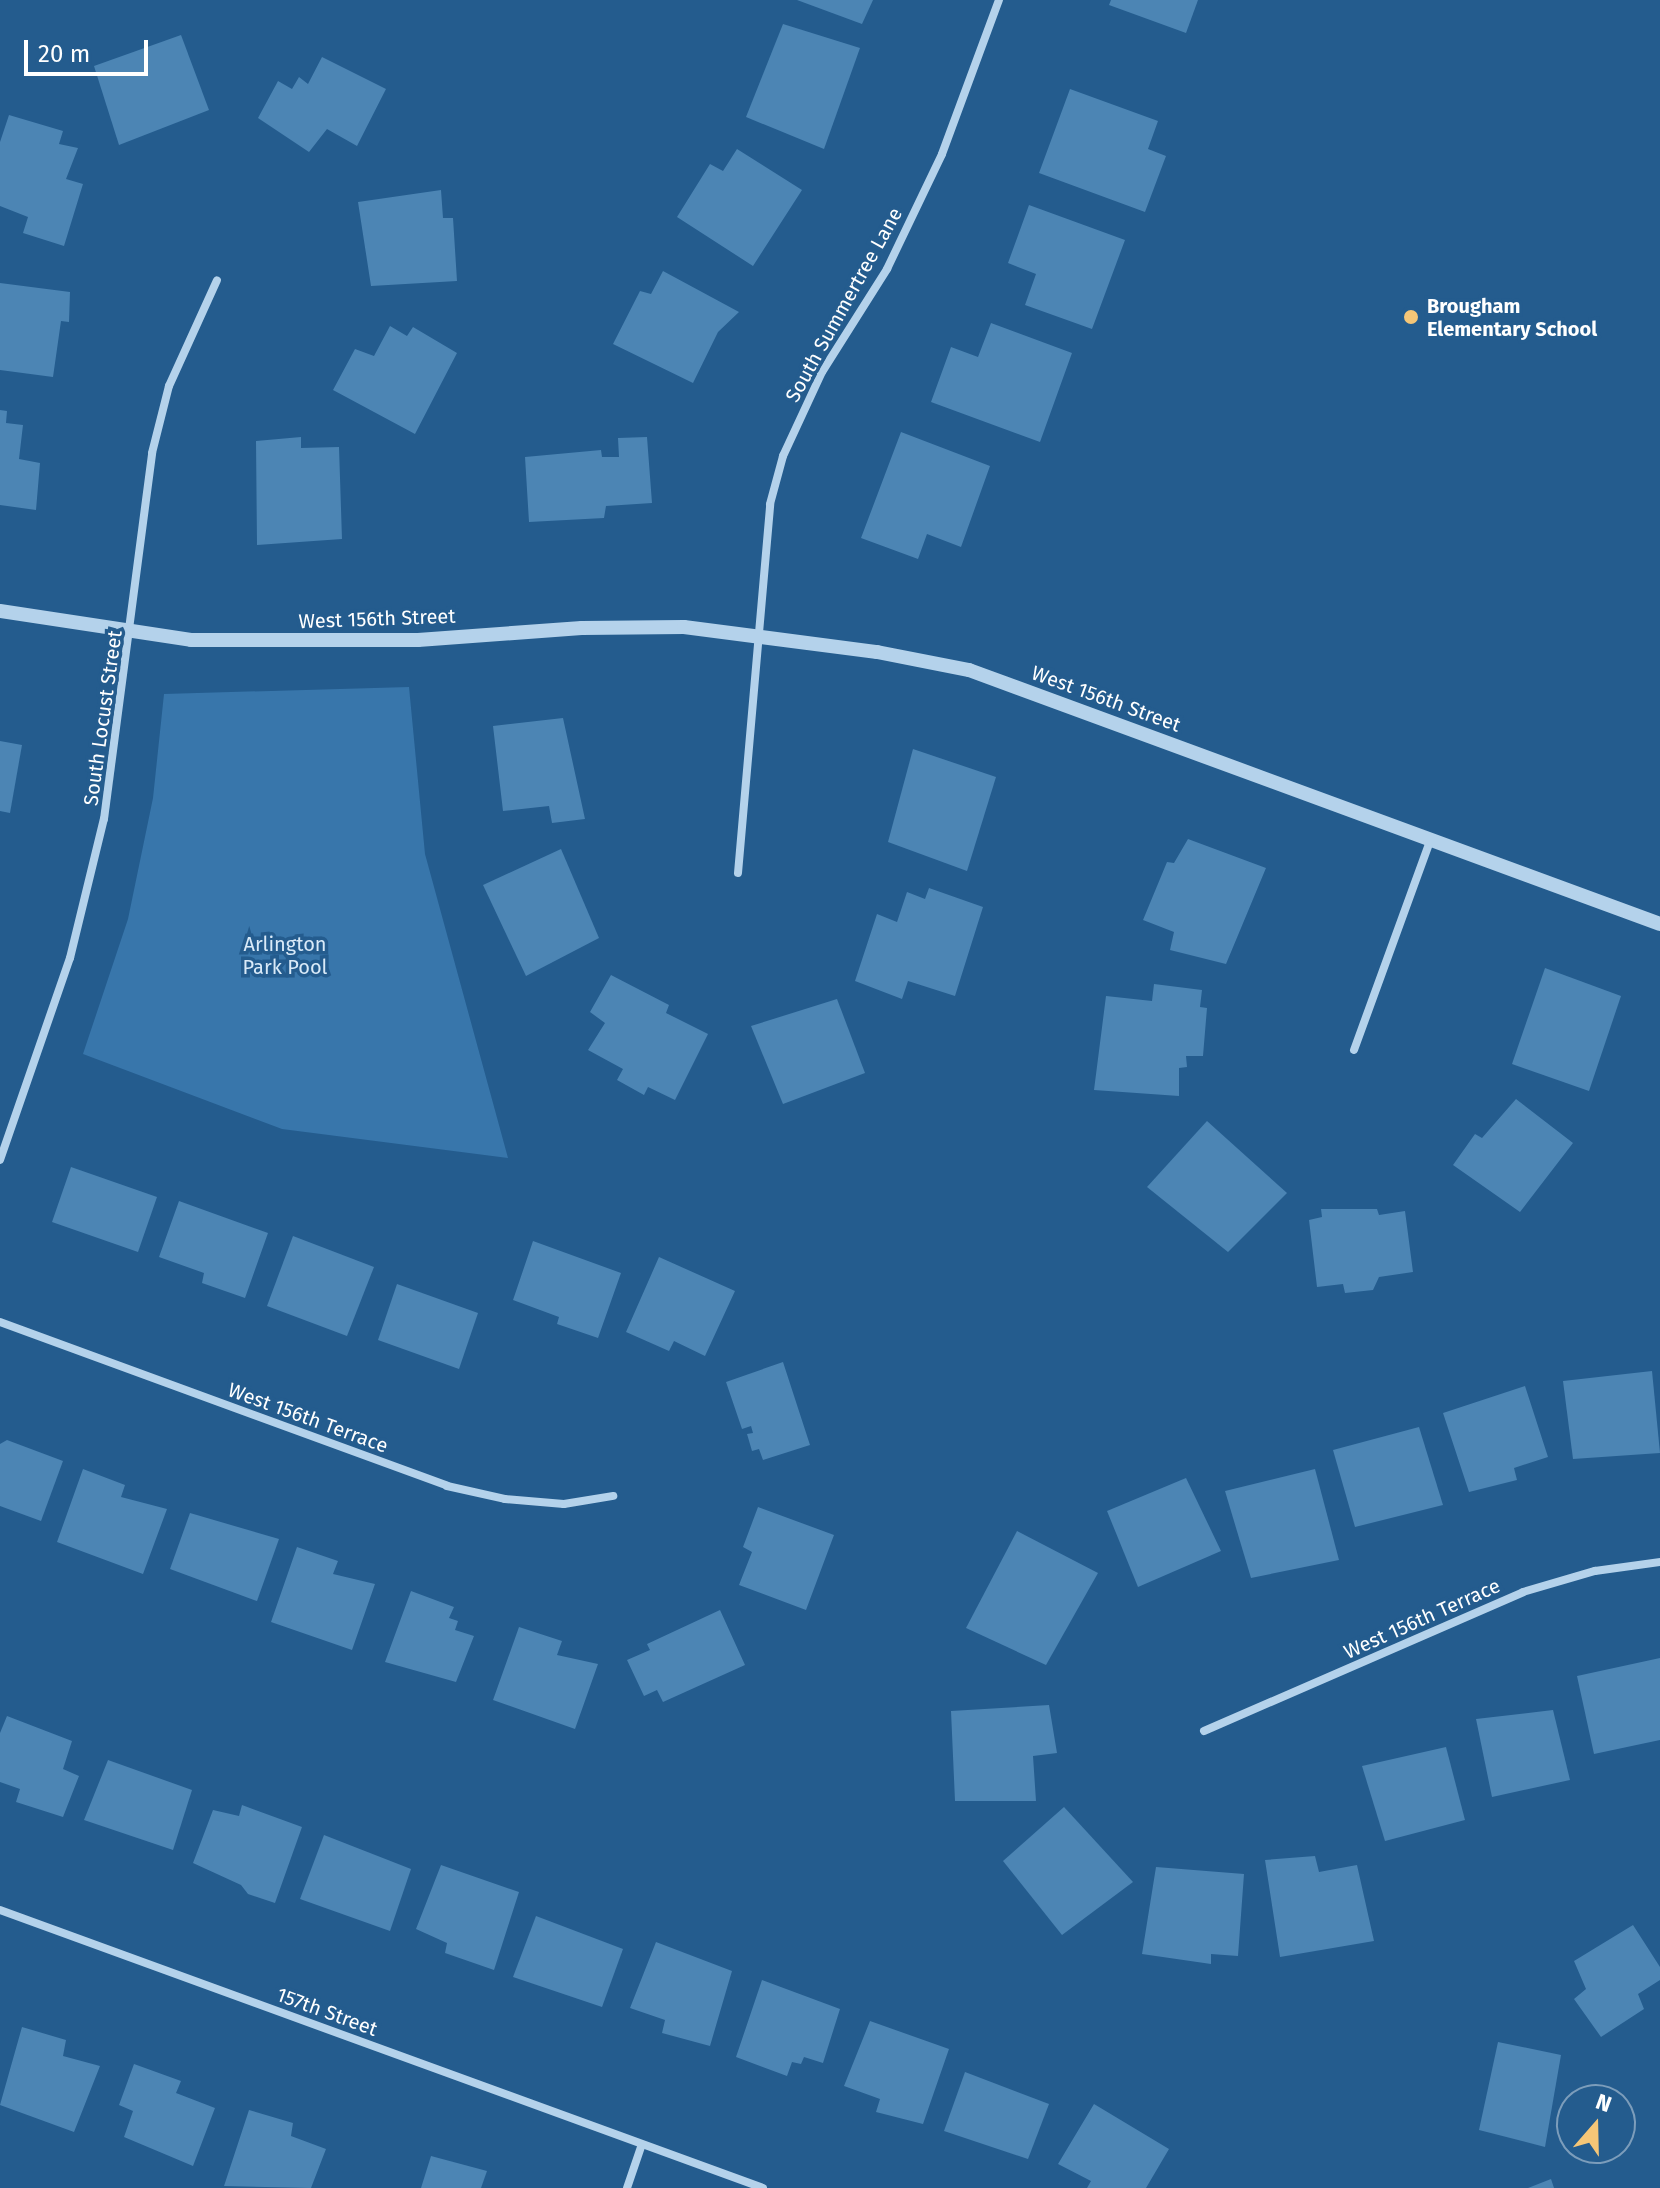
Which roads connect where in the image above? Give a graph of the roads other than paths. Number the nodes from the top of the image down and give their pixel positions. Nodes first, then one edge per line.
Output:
1 (999, 0) edge
2 (217, 280) dead end
3 (0, 611) edge
4 (131, 635) junction
5 (758, 635) junction
6 (1431, 838) junction
7 (738, 873) dead end
8 (1660, 924) edge
9 (1354, 1050) dead end
10 (0, 1160) edge
11 (0, 1322) edge
12 (613, 1496) dead end
13 (1660, 1562) edge
14 (1204, 1731) dead end
15 (0, 1910) edge
16 (642, 2144) junction
17 (627, 2188) edge
18 (763, 2188) edge

1 - 5 street, South Summertree Lane
2 - 4 street, South Locust Street
3 - 4 street, West 156th Street
4 - 5 street, West 156th Street
4 - 10 street, South Locust Street
5 - 6 street, West 156th Street
5 - 7 street
6 - 8 street, West 156th Street
6 - 9 street
11 - 12 street, West 156th Terrace
13 - 14 street, West 156th Terrace
15 - 16 street, 157th Street
16 - 17 street
16 - 18 street, 157th Street

